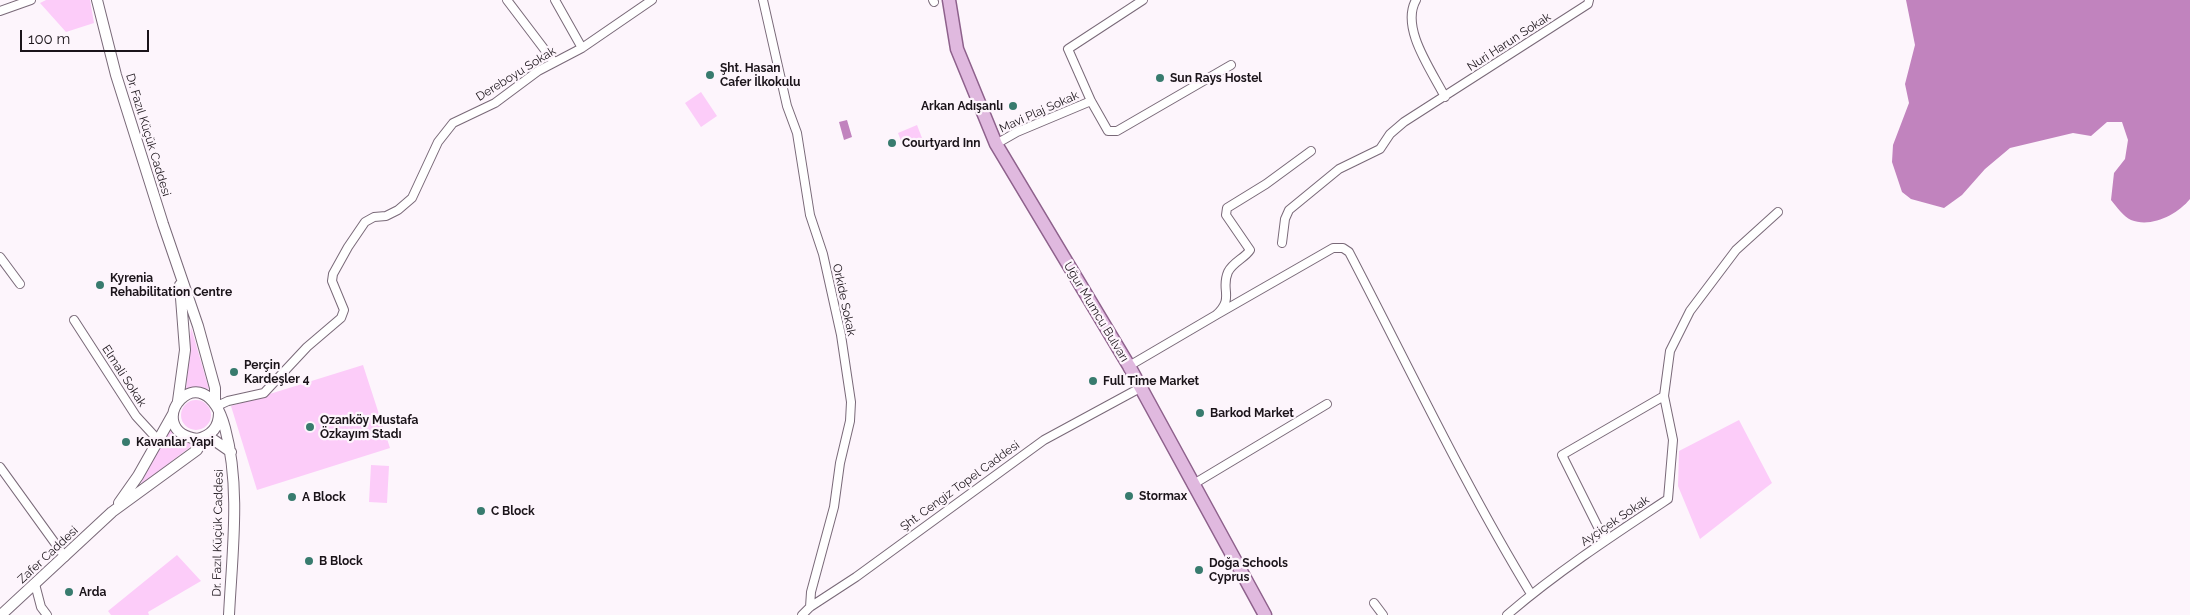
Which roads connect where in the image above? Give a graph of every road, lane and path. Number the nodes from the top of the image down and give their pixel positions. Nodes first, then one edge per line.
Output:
1 (32, 0) edge
2 (97, 0) edge
3 (507, 0) edge
4 (555, 0) edge
5 (652, 0) edge
6 (763, 0) edge
7 (949, 0) edge
8 (1143, 0) edge
9 (1416, 0) edge
10 (1585, 2) edge
11 (643, 3) edge
12 (0, 11) edge
13 (582, 48) junction
14 (554, 62) junction
15 (1230, 65) dead end
16 (1445, 97) junction
17 (1091, 101) junction
18 (996, 144) junction
19 (1311, 151) dead end
20 (1778, 212) dead end
21 (1282, 243) dead end
22 (0, 257) edge
23 (180, 276) junction
24 (20, 284) dead end
25 (1216, 315) junction
26 (74, 320) dead end
27 (1129, 366) junction
28 (1140, 388) junction
29 (1664, 396) junction
30 (178, 401) junction
31 (1327, 404) dead end
32 (217, 407) junction
33 (173, 414) junction
34 (206, 436) junction
35 (159, 441) junction
36 (231, 452) junction
37 (0, 466) edge
38 (1192, 485) junction
39 (112, 512) junction
40 (1605, 541) junction
41 (65, 557) junction
42 (35, 584) junction
43 (1532, 594) junction
44 (1374, 604) dead end
45 (810, 607) junction
46 (1, 615) edge
47 (47, 615) edge
48 (229, 615) edge
49 (802, 615) edge
50 (1265, 615) edge
51 (1383, 615) edge
52 (1507, 615) edge

1 - 12 street
2 - 23 street, Dr. Fazıl Küçük Caddesi
3 - 14 street
4 - 13 street
5 - 11 street, Dereboyu Sokak
6 - 45 street, Orkide Sokak
7 - 18 main road, Uğur Mumcu Bulvarı
8 - 17 street
9 - 16 street
10 - 16 street, Nuri Harun Sokak
11 - 13 street, Dereboyu Sokak
13 - 14 street, Dereboyu Sokak
14 - 32 street, Dereboyu Sokak
15 - 17 street
16 - 21 street, Nuri Harun Sokak
17 - 18 street, Mavi Plaj Sokak
18 - 27 main road, Uğur Mumcu Bulvarı
19 - 25 street
20 - 29 street, Ayçiçek Sokak
22 - 24 street
23 - 30 street, Dr. Fazıl Küçük Caddesi
23 - 32 street, Dr. Fazıl Küçük Caddesi
25 - 27 street
25 - 43 street
26 - 35 street, Elmali Sokak
27 - 28 main road, Uğur Mumcu Bulvarı
28 - 38 main road, Uğur Mumcu Bulvarı
28 - 45 street, Şht. Cengiz Topel Caddesi
29 - 40 street, Ayçiçek Sokak
29 - 40 street
30 - 32 street
30 - 33 street
31 - 38 street
32 - 34 street
32 - 36 street, Dr. Fazıl Küçük Caddesi
33 - 34 street
33 - 35 street, Zafer Caddesi
34 - 36 street, Dr. Fazıl Küçük Caddesi
34 - 39 street, Zafer Caddesi
35 - 39 street, Zafer Caddesi
36 - 48 street, Dr. Fazıl Küçük Caddesi
37 - 41 street
38 - 50 main road, Uğur Mumcu Bulvarı
39 - 41 street, Zafer Caddesi
40 - 43 street, Ayçiçek Sokak
41 - 42 street, Zafer Caddesi
42 - 46 street, Zafer Caddesi
42 - 47 street
43 - 52 street, Ayçiçek Sokak
44 - 51 street
45 - 49 street, Şht. Cengiz Topel Caddesi

